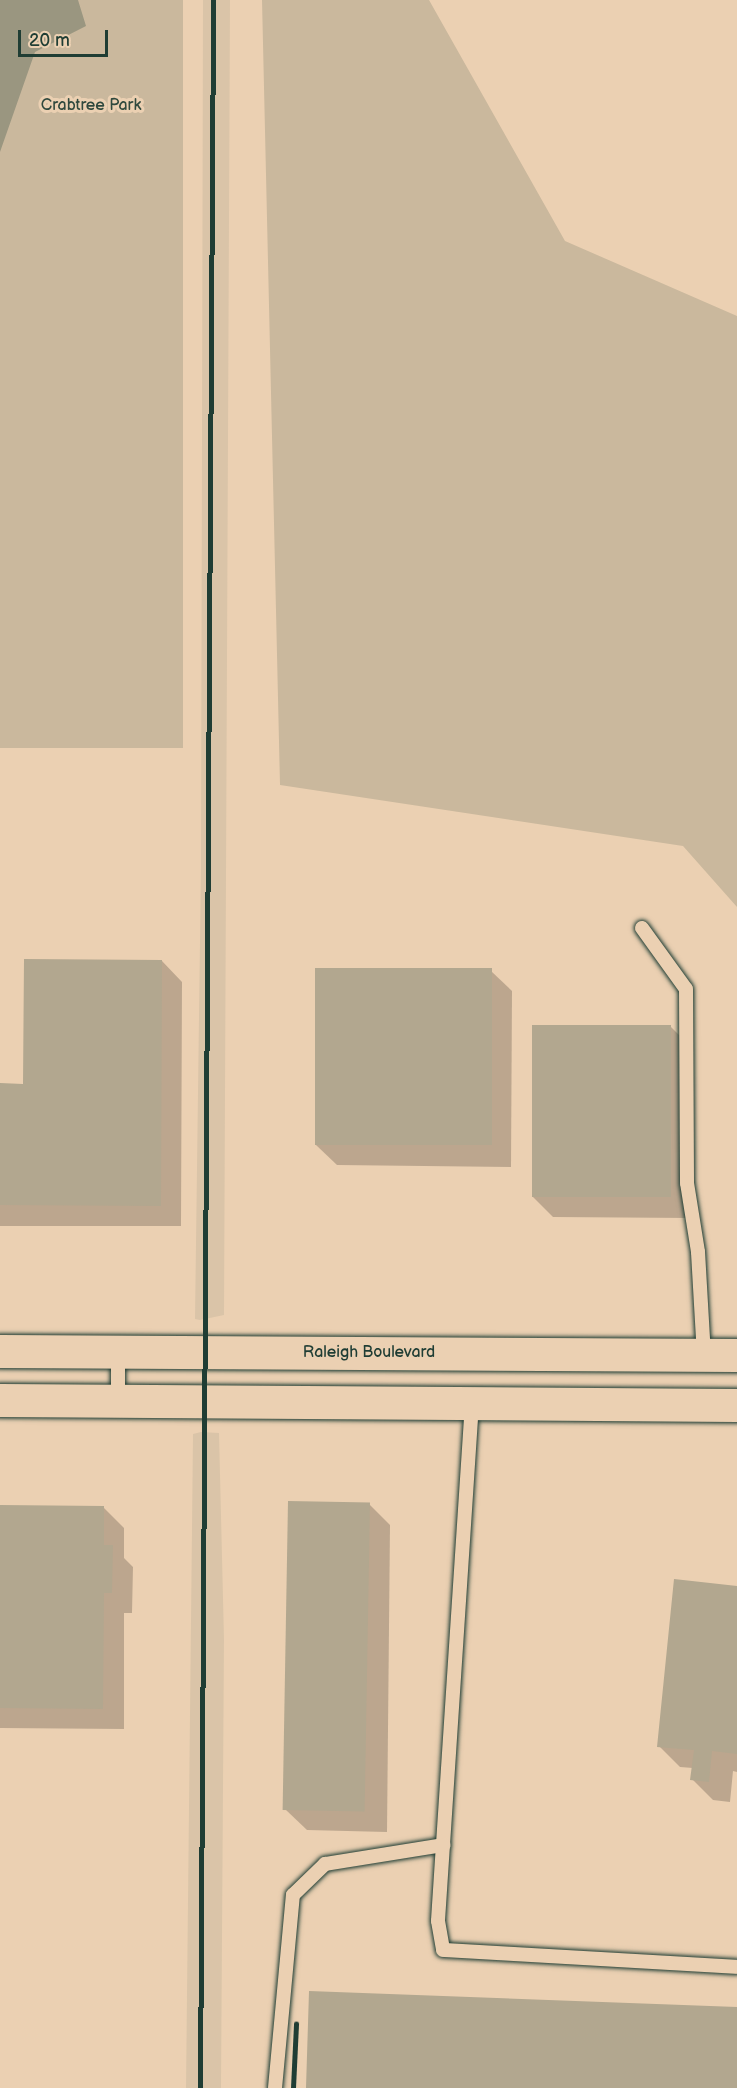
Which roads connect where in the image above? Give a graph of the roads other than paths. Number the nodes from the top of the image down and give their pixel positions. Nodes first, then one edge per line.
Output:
1 (642, 928) dead end
2 (0, 1351) edge
3 (118, 1352) junction
4 (704, 1355) junction
5 (737, 1355) edge
6 (0, 1400) edge
7 (118, 1401) junction
8 (472, 1403) junction
9 (737, 1405) edge
10 (443, 1845) junction
11 (737, 1967) edge
12 (275, 2088) edge

1 - 4 lane
2 - 3 main road, Raleigh Boulevard
3 - 4 main road, Raleigh Boulevard
3 - 7 lane
4 - 5 main road, Raleigh Boulevard
6 - 7 main road
7 - 8 main road
8 - 9 main road
8 - 10 lane
10 - 11 lane
10 - 12 lane

